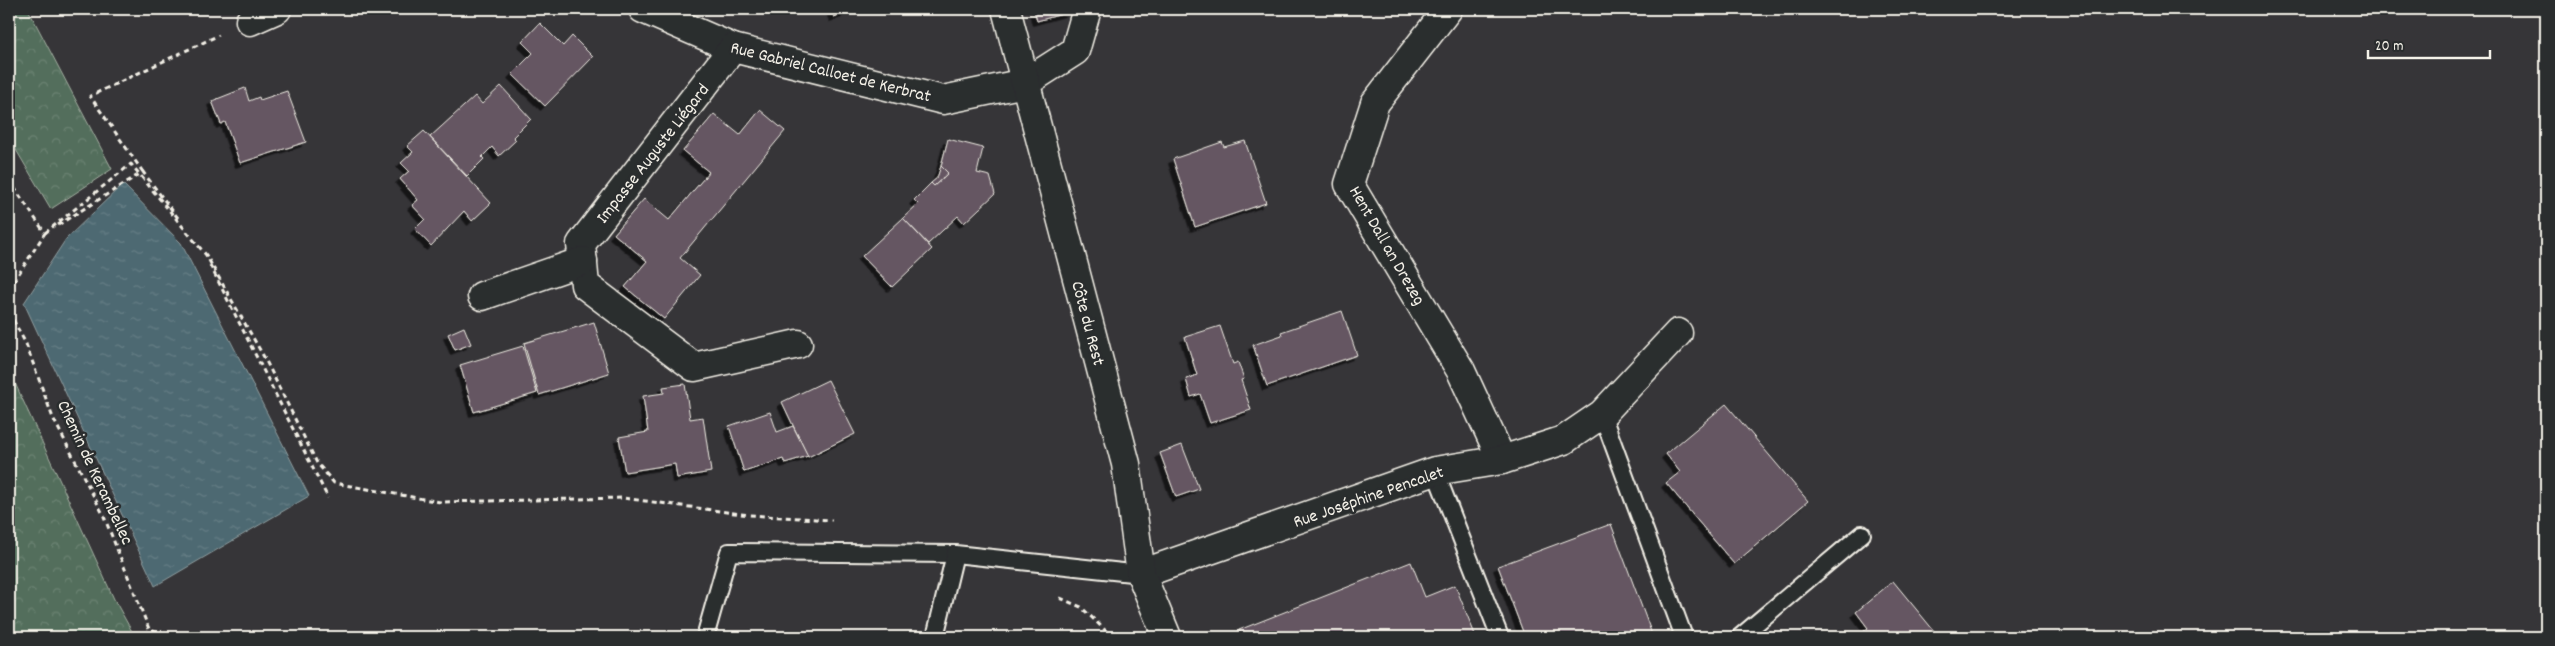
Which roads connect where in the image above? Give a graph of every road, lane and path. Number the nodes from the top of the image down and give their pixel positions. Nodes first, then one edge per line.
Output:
1 (277, 9) edge
2 (643, 9) edge
3 (1006, 9) edge
4 (1087, 9) edge
5 (1448, 9) edge
6 (250, 21) joint
7 (733, 48) junction
8 (1025, 84) junction
9 (143, 172) junction
10 (9, 180) edge
11 (45, 233) junction
12 (583, 261) junction
13 (9, 289) edge
14 (482, 296) dead end
15 (9, 312) edge
16 (1678, 333) dead end
17 (798, 344) dead end
18 (1602, 414) junction
19 (1502, 460) junction
20 (1436, 471) junction
21 (328, 498) dead end
22 (837, 521) dead end
23 (1862, 534) dead end
24 (955, 554) junction
25 (1044, 563) junction
26 (1141, 574) junction
27 (164, 637) edge
28 (705, 637) edge
29 (935, 637) edge
30 (1120, 637) edge
31 (1167, 637) edge
32 (1500, 637) edge
33 (1684, 637) edge
34 (1740, 637) edge

1 - 6 street
2 - 7 street, Rue Gabriel Calloet de Kerbrat
3 - 8 street, Côte du Rest
4 - 8 street
5 - 19 street, Hent Dall an Drezeg
6 - 9 path
7 - 8 street, Rue Gabriel Calloet de Kerbrat
7 - 12 street, Impasse Auguste Liégard
8 - 26 street, Côte du Rest
9 - 11 path
9 - 21 path
10 - 11 path
11 - 13 path
11 - 22 path
12 - 14 street
12 - 17 street, Impasse Auguste Liégard
15 - 27 path, Chemin de Kerambellec
16 - 18 street, Rue Joséphine Pencalet
18 - 19 street, Rue Joséphine Pencalet
18 - 33 lane
19 - 20 street, Rue Joséphine Pencalet
20 - 26 street, Rue Joséphine Pencalet
20 - 32 lane
23 - 34 lane
24 - 25 lane
24 - 28 lane
24 - 29 lane
25 - 26 lane
25 - 30 path
26 - 31 street, Côte du Rest

